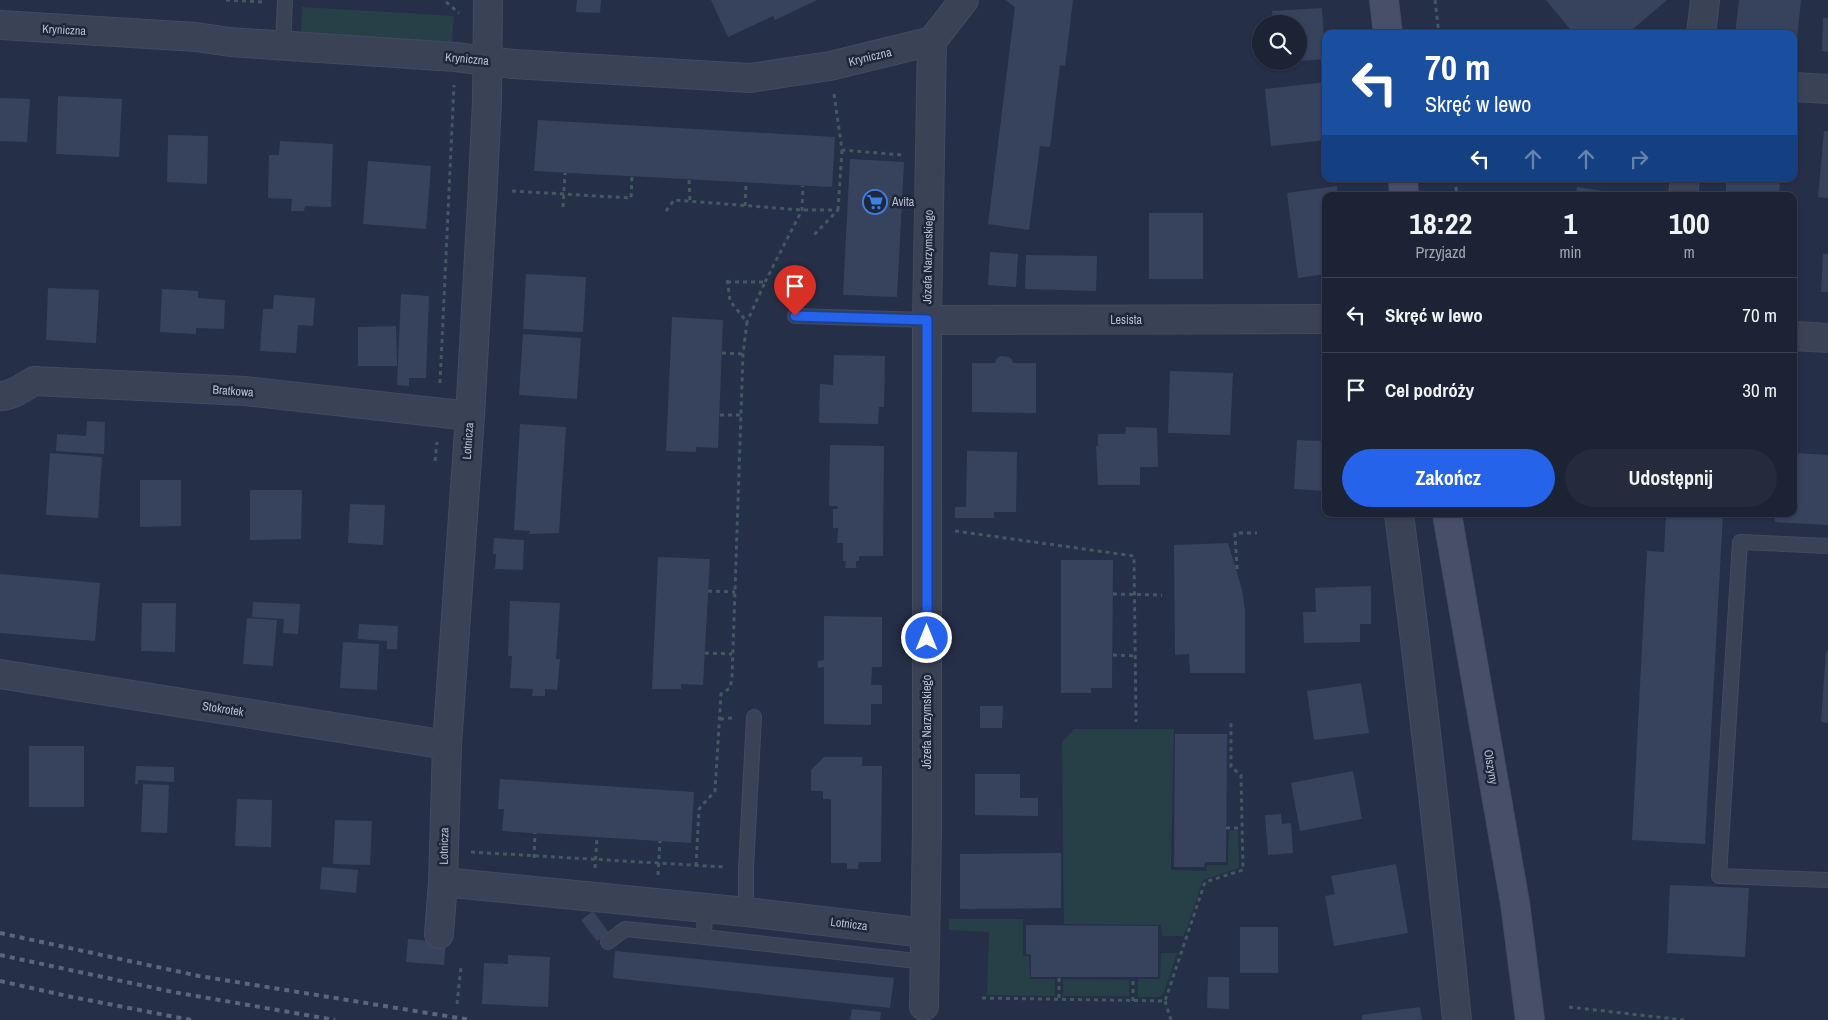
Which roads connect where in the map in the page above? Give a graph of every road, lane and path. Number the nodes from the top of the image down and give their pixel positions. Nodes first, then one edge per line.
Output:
1 (226, 0) edge
2 (285, 0) edge
3 (488, 0) edge
4 (964, 0) edge
5 (1384, 0) edge
6 (1435, 0) edge
7 (1705, 0) edge
8 (270, 3) dead end
9 (0, 25) edge
10 (1388, 30) edge
11 (1439, 30) edge
12 (1701, 30) edge
13 (932, 41) junction
14 (283, 46) junction
15 (486, 60) junction
16 (830, 66) junction
17 (454, 84) dead end
18 (1797, 87) edge
19 (1828, 89) edge
20 (842, 150) junction
21 (909, 156) dead end
22 (565, 173) dead end
23 (632, 176) dead end
24 (689, 180) dead end
25 (746, 182) dead end
26 (803, 186) dead end
27 (504, 191) dead end
28 (563, 194) junction
29 (690, 202) junction
30 (745, 206) junction
31 (563, 207) dead end
32 (802, 210) junction
33 (838, 210) junction
34 (666, 212) dead end
35 (813, 236) dead end
36 (727, 277) dead end
37 (727, 282) junction
38 (765, 282) junction
39 (795, 316) dead end
40 (1322, 319) edge
41 (927, 320) junction
42 (747, 322) junction
43 (1797, 336) edge
44 (1828, 338) edge
45 (722, 352) dead end
46 (743, 354) junction
47 (0, 396) edge
48 (438, 412) junction
49 (720, 415) dead end
50 (741, 415) junction
51 (470, 416) junction
52 (435, 462) dead end
53 (1399, 517) edge
54 (1448, 517) edge
55 (954, 531) dead end
56 (1257, 533) dead end
57 (1828, 546) edge
58 (1237, 569) dead end
59 (708, 591) dead end
60 (734, 592) junction
61 (1113, 594) dead end
62 (1136, 595) junction
63 (1162, 595) dead end
64 (705, 653) dead end
65 (732, 654) junction
66 (1112, 655) dead end
67 (1136, 656) junction
68 (0, 674) edge
69 (754, 717) dead end
70 (1136, 722) dead end
71 (1230, 722) dead end
72 (447, 745) junction
73 (1226, 828) dead end
74 (1241, 828) junction
75 (468, 852) dead end
76 (696, 866) junction
77 (746, 868) junction
78 (1828, 880) edge
79 (443, 882) junction
80 (705, 908) junction
81 (746, 912) junction
82 (926, 933) junction
83 (439, 934) dead end
84 (704, 937) junction
85 (608, 942) dead end
86 (925, 962) junction
87 (461, 967) dead end
88 (1133, 977) dead end
89 (1059, 978) dead end
90 (982, 998) dead end
91 (1059, 999) junction
92 (1133, 1000) junction
93 (1165, 1001) junction
94 (457, 1004) dead end
95 (924, 1006) dead end
96 (1569, 1007) dead end
97 (1171, 1020) edge
98 (1457, 1020) edge
99 (1530, 1020) edge
100 (1684, 1020) edge

1 - 8 path
2 - 14 lane
3 - 15 street, Lotnicza
4 - 13 street
5 - 10 street
6 - 11 path
7 - 12 street
9 - 14 street, Kryniczna
13 - 16 street, Kryniczna
13 - 41 street, Józefa Narzymskiego
14 - 15 street, Kryniczna
15 - 16 street, Kryniczna
15 - 51 street, Lotnicza
16 - 20 path
17 - 48 path
18 - 19 street
20 - 21 path
20 - 33 path
22 - 28 path
23 - 28 path
24 - 29 path
25 - 30 path
26 - 32 path
27 - 28 path
28 - 31 path
29 - 30 path
29 - 34 path
30 - 32 path
32 - 33 path
32 - 38 path
33 - 35 path
36 - 37 path
37 - 38 path
37 - 42 path
38 - 42 path
39 - 41 lane
40 - 41 street, Lesista
41 - 82 street, Józefa Narzymskiego
42 - 46 path
43 - 44 street
45 - 46 path
46 - 50 path
47 - 48 street, Bratkowa
48 - 51 street, Bratkowa
48 - 52 path
49 - 50 path
50 - 60 path
51 - 72 street, Lotnicza
53 - 98 street
54 - 99 street, Olszyny
55 - 62 path
56 - 58 path
57 - 78 lane
59 - 60 path
60 - 65 path
61 - 62 path
62 - 63 path
62 - 67 path
64 - 65 path
65 - 76 path
66 - 67 path
67 - 70 path
68 - 72 street, Stokrotek
69 - 77 lane
71 - 74 path
72 - 79 street, Lotnicza
73 - 74 path
74 - 93 path
75 - 76 path
76 - 77 path
77 - 81 lane
79 - 80 street, Lotnicza
79 - 83 street, Lotnicza
80 - 81 street, Lotnicza
80 - 84 lane
81 - 82 street, Lotnicza
82 - 86 street, Józefa Narzymskiego
84 - 85 lane
84 - 86 lane
86 - 95 street, Józefa Narzymskiego
87 - 94 path
88 - 92 path
89 - 91 path
90 - 91 path
91 - 92 path
92 - 93 path
93 - 97 path
96 - 100 path

